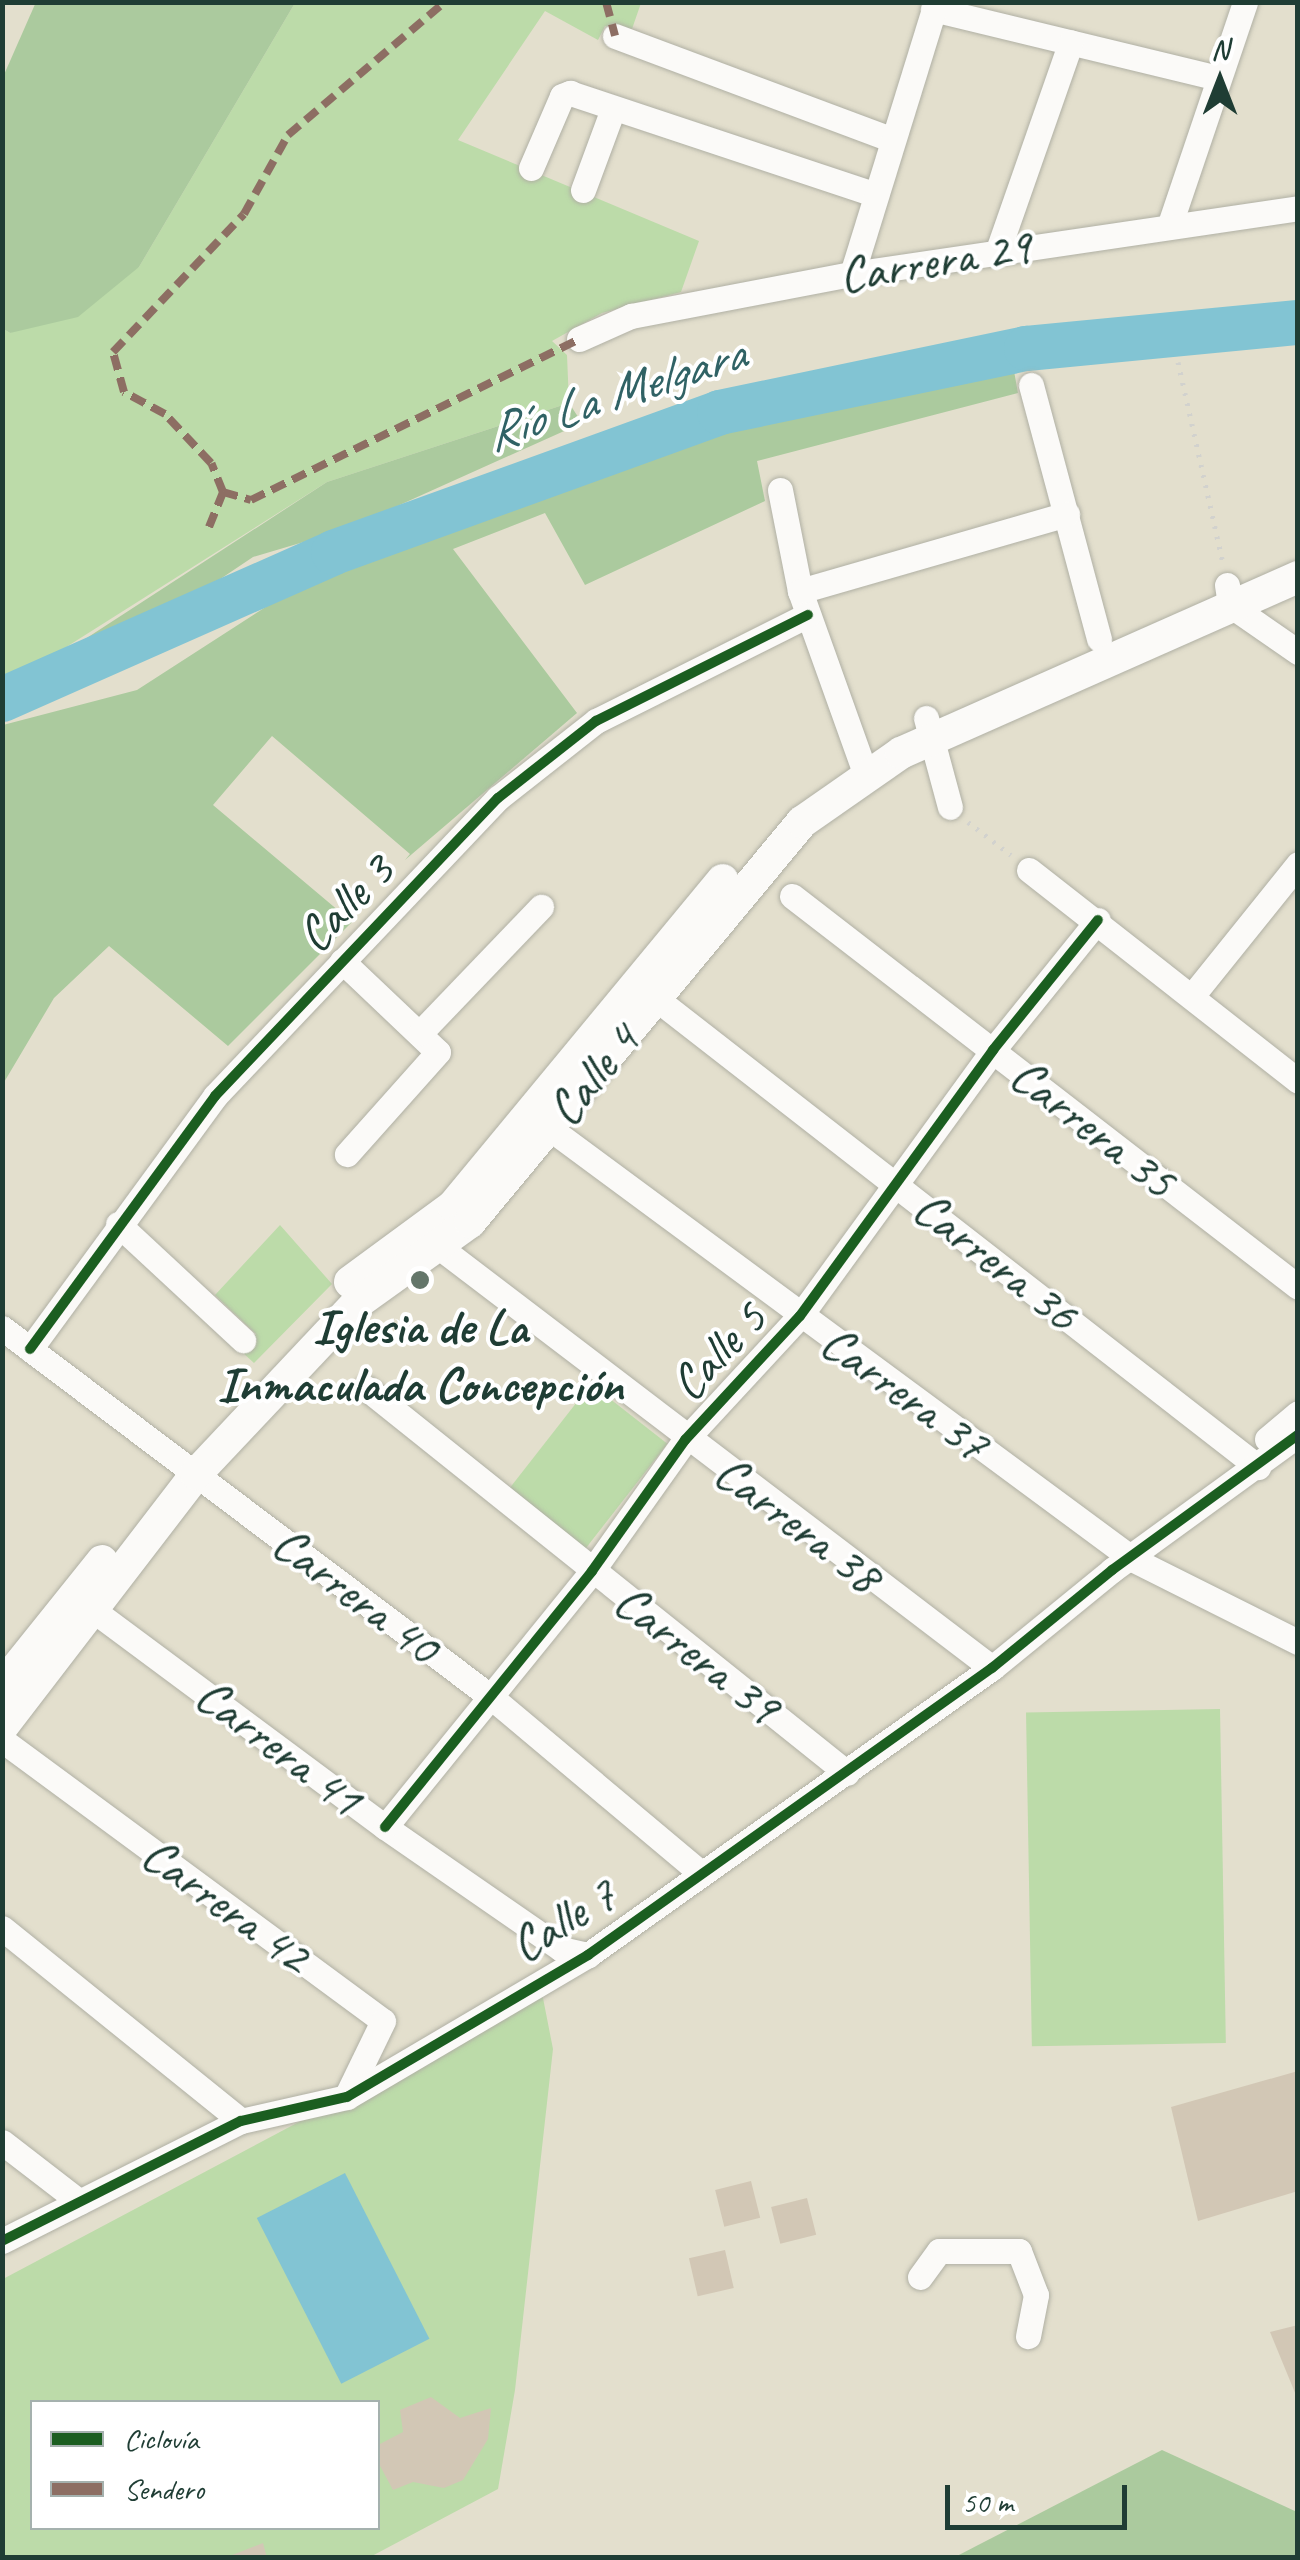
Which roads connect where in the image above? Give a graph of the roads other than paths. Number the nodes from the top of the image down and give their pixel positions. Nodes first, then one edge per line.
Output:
1 (1245, 2) edge
2 (934, 6) edge
3 (615, 36) dead end
4 (1071, 42) junction
5 (1218, 78) junction
6 (613, 109) junction
7 (891, 139) junction
8 (531, 168) dead end
9 (583, 190) dead end
10 (874, 194) junction
11 (1298, 208) edge
12 (1170, 224) junction
13 (998, 250) junction
14 (852, 274) junction
15 (579, 338) dead end
16 (1031, 385) dead end
17 (780, 490) dead end
18 (1067, 514) junction
19 (1298, 555) edge
20 (1298, 577) edge
21 (1228, 595) junction
22 (804, 603) junction
23 (1099, 640) junction
24 (1298, 652) edge
25 (929, 728) junction
26 (859, 763) junction
27 (950, 807) road end
28 (1298, 864) edge
29 (1029, 870) road end
30 (792, 896) dead end
31 (541, 907) dead end
32 (1098, 920) junction
33 (342, 962) junction
34 (646, 991) junction
35 (1192, 996) junction
36 (420, 1033) junction
37 (993, 1050) junction
38 (1298, 1080) edge
39 (540, 1122) junction
40 (347, 1154) dead end
41 (901, 1186) junction
42 (118, 1224) junction
43 (427, 1239) junction
44 (1298, 1287) edge
45 (800, 1316) junction
46 (2, 1328) edge
47 (243, 1340) dead end
48 (30, 1349) junction
49 (366, 1388) dead end
50 (1298, 1413) edge
51 (1298, 1435) edge
52 (686, 1440) junction
53 (1251, 1463) junction
54 (188, 1468) junction
55 (1122, 1560) junction
56 (592, 1570) junction
57 (83, 1603) junction
58 (1298, 1642) edge
59 (992, 1668) junction
60 (2, 1686) edge
61 (491, 1696) junction
62 (2, 1727) edge
63 (2, 1740) edge
64 (847, 1773) junction
65 (386, 1827) junction
66 (701, 1873) junction
67 (2, 1928) edge
68 (588, 1955) junction
69 (347, 2096) junction
70 (241, 2121) junction
71 (2, 2142) edge
72 (80, 2202) junction
73 (2, 2241) edge
74 (920, 2277) dead end
75 (1028, 2336) dead end

1 - 5 street
2 - 4 street
2 - 7 street
3 - 7 street
4 - 5 street
4 - 13 street
5 - 12 street
6 - 8 street
6 - 9 street
6 - 10 street
7 - 10 street
10 - 14 street
11 - 12 street, Carrera 29
12 - 13 street, Carrera 29
13 - 14 street, Carrera 29
14 - 15 street, Carrera 29
16 - 18 street
17 - 22 street
18 - 22 street, Calle 3
18 - 23 street
19 - 21 main road, Calle 4
20 - 21 main road, Calle 4
21 - 23 main road, Calle 4
21 - 24 street
21 - 25 main road, Calle 4
22 - 26 street
22 - 33 street, Calle 3
23 - 25 main road, Calle 4
25 - 26 main road, Calle 4
25 - 27 street
26 - 34 main road, Calle 4
28 - 35 street
29 - 32 street
30 - 37 street, Carrera 35
31 - 36 street
32 - 35 street
32 - 37 street, Calle 5
33 - 36 street
33 - 42 street, Calle 3
34 - 39 main road, Calle 4
34 - 41 street, Carrera 36
35 - 38 street
36 - 40 street
37 - 41 street, Calle 5
37 - 44 street, Carrera 35
39 - 43 main road, Calle 4
39 - 45 street, Carrera 37
41 - 45 street, Calle 5
41 - 53 street, Carrera 36
42 - 47 street
42 - 48 street, Calle 3
43 - 52 street, Carrera 38
43 - 54 main road, Calle 4
45 - 52 street, Calle 5
45 - 55 street, Carrera 37
46 - 48 street, Carrera 40
48 - 54 street, Carrera 40
49 - 56 street, Carrera 39
50 - 53 street, Calle 7
51 - 53 street, Calle 7
52 - 56 street, Calle 5
52 - 59 street, Carrera 38
53 - 55 street, Calle 7
54 - 57 main road, Calle 4
54 - 61 street, Carrera 40
55 - 58 street, Carrera 37
55 - 59 street, Calle 7
56 - 61 street, Calle 5
56 - 64 street, Carrera 39
57 - 60 main road, Calle 4
57 - 62 main road, Calle 4
57 - 65 street, Carrera 41
59 - 64 street, Calle 7
61 - 65 street, Calle 5
61 - 66 street, Carrera 40
63 - 69 street, Carrera 42
64 - 66 street, Calle 7
65 - 68 street, Carrera 41
66 - 68 street, Calle 7
67 - 70 street
68 - 69 street, Calle 7
69 - 70 street, Calle 7
70 - 72 street, Calle 7
71 - 72 street
72 - 73 street, Calle 7
74 - 75 street

